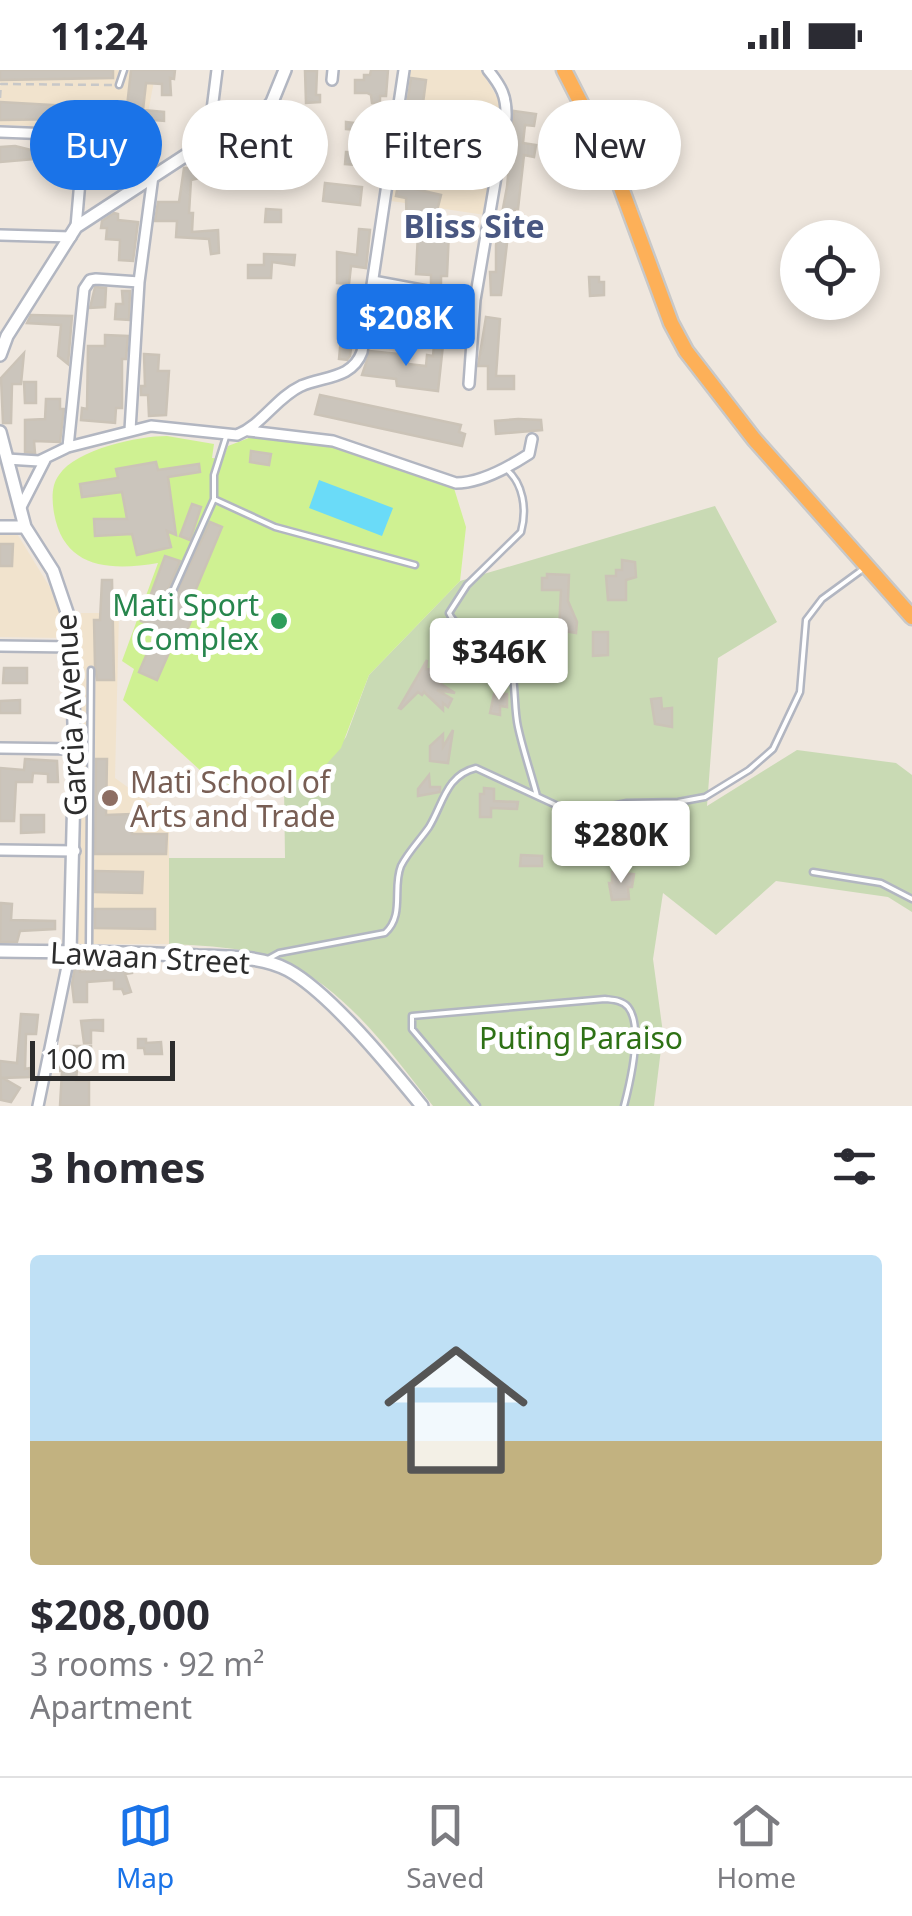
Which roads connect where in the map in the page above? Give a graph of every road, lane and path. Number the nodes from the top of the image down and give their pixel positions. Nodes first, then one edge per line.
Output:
1 (124, 70) edge
2 (217, 70) edge
3 (285, 70) edge
4 (404, 70) edge
5 (488, 70) edge
6 (564, 70) edge
7 (119, 85) joint
8 (0, 98) edge
9 (213, 100) edge
10 (273, 100) edge
11 (0, 132) edge
12 (133, 190) edge
13 (151, 190) edge
14 (73, 232) junction
15 (0, 235) edge
16 (372, 281) junction
17 (139, 282) junction
18 (475, 300) junction
19 (3, 336) edge
20 (0, 355) edge
21 (468, 384) dead end
22 (130, 430) junction
23 (248, 431) junction
24 (0, 432) edge
25 (226, 436) junction
26 (532, 439) dead end
27 (68, 448) junction
28 (7, 458) junction
29 (46, 458) junction
30 (505, 468) junction
31 (214, 500) junction
32 (21, 506) junction
33 (0, 526) edge
34 (24, 527) junction
35 (415, 565) dead end
36 (866, 567) junction
37 (172, 593) dead end
38 (912, 617) edge
39 (0, 646) edge
40 (73, 647) junction
41 (91, 670) dead end
42 (0, 748) edge
43 (76, 749) junction
44 (536, 796) junction
45 (0, 850) edge
46 (74, 851) junction
47 (813, 872) dead end
48 (912, 898) edge
49 (0, 951) edge
50 (70, 952) junction
51 (89, 952) junction
52 (264, 962) junction
53 (38, 1106) edge
54 (422, 1106) edge
55 (477, 1106) edge
56 (624, 1106) edge

1 - 7 lane
2 - 9 street
3 - 10 street
4 - 16 street
5 - 18 street
6 - 36 highway
7 - 8 path
11 - 14 street
12 - 14 street
13 - 17 street
14 - 15 street
14 - 19 street
16 - 18 street
16 - 23 street
17 - 22 street
17 - 27 street
18 - 21 street
19 - 20 street
22 - 25 street
22 - 27 street
23 - 25 street
23 - 30 street
24 - 28 street, Garcia Avenue
25 - 31 lane
26 - 30 street
27 - 29 street
28 - 29 street
28 - 32 street, Garcia Avenue
29 - 32 street
30 - 44 lane
31 - 35 lane
31 - 37 lane
32 - 34 street, Garcia Avenue
33 - 34 street
34 - 40 street, Garcia Avenue
36 - 38 highway
36 - 44 lane
39 - 40 street
40 - 43 street, Garcia Avenue
41 - 51 lane
42 - 43 street
43 - 46 street, Garcia Avenue
44 - 52 lane
45 - 46 street
46 - 50 street, Garcia Avenue
47 - 48 lane
49 - 50 street, Lawaan Street
50 - 51 street, Lawaan Street
50 - 53 street
51 - 52 street, Lawaan Street
52 - 54 street, Lawaan Street
55 - 56 lane

